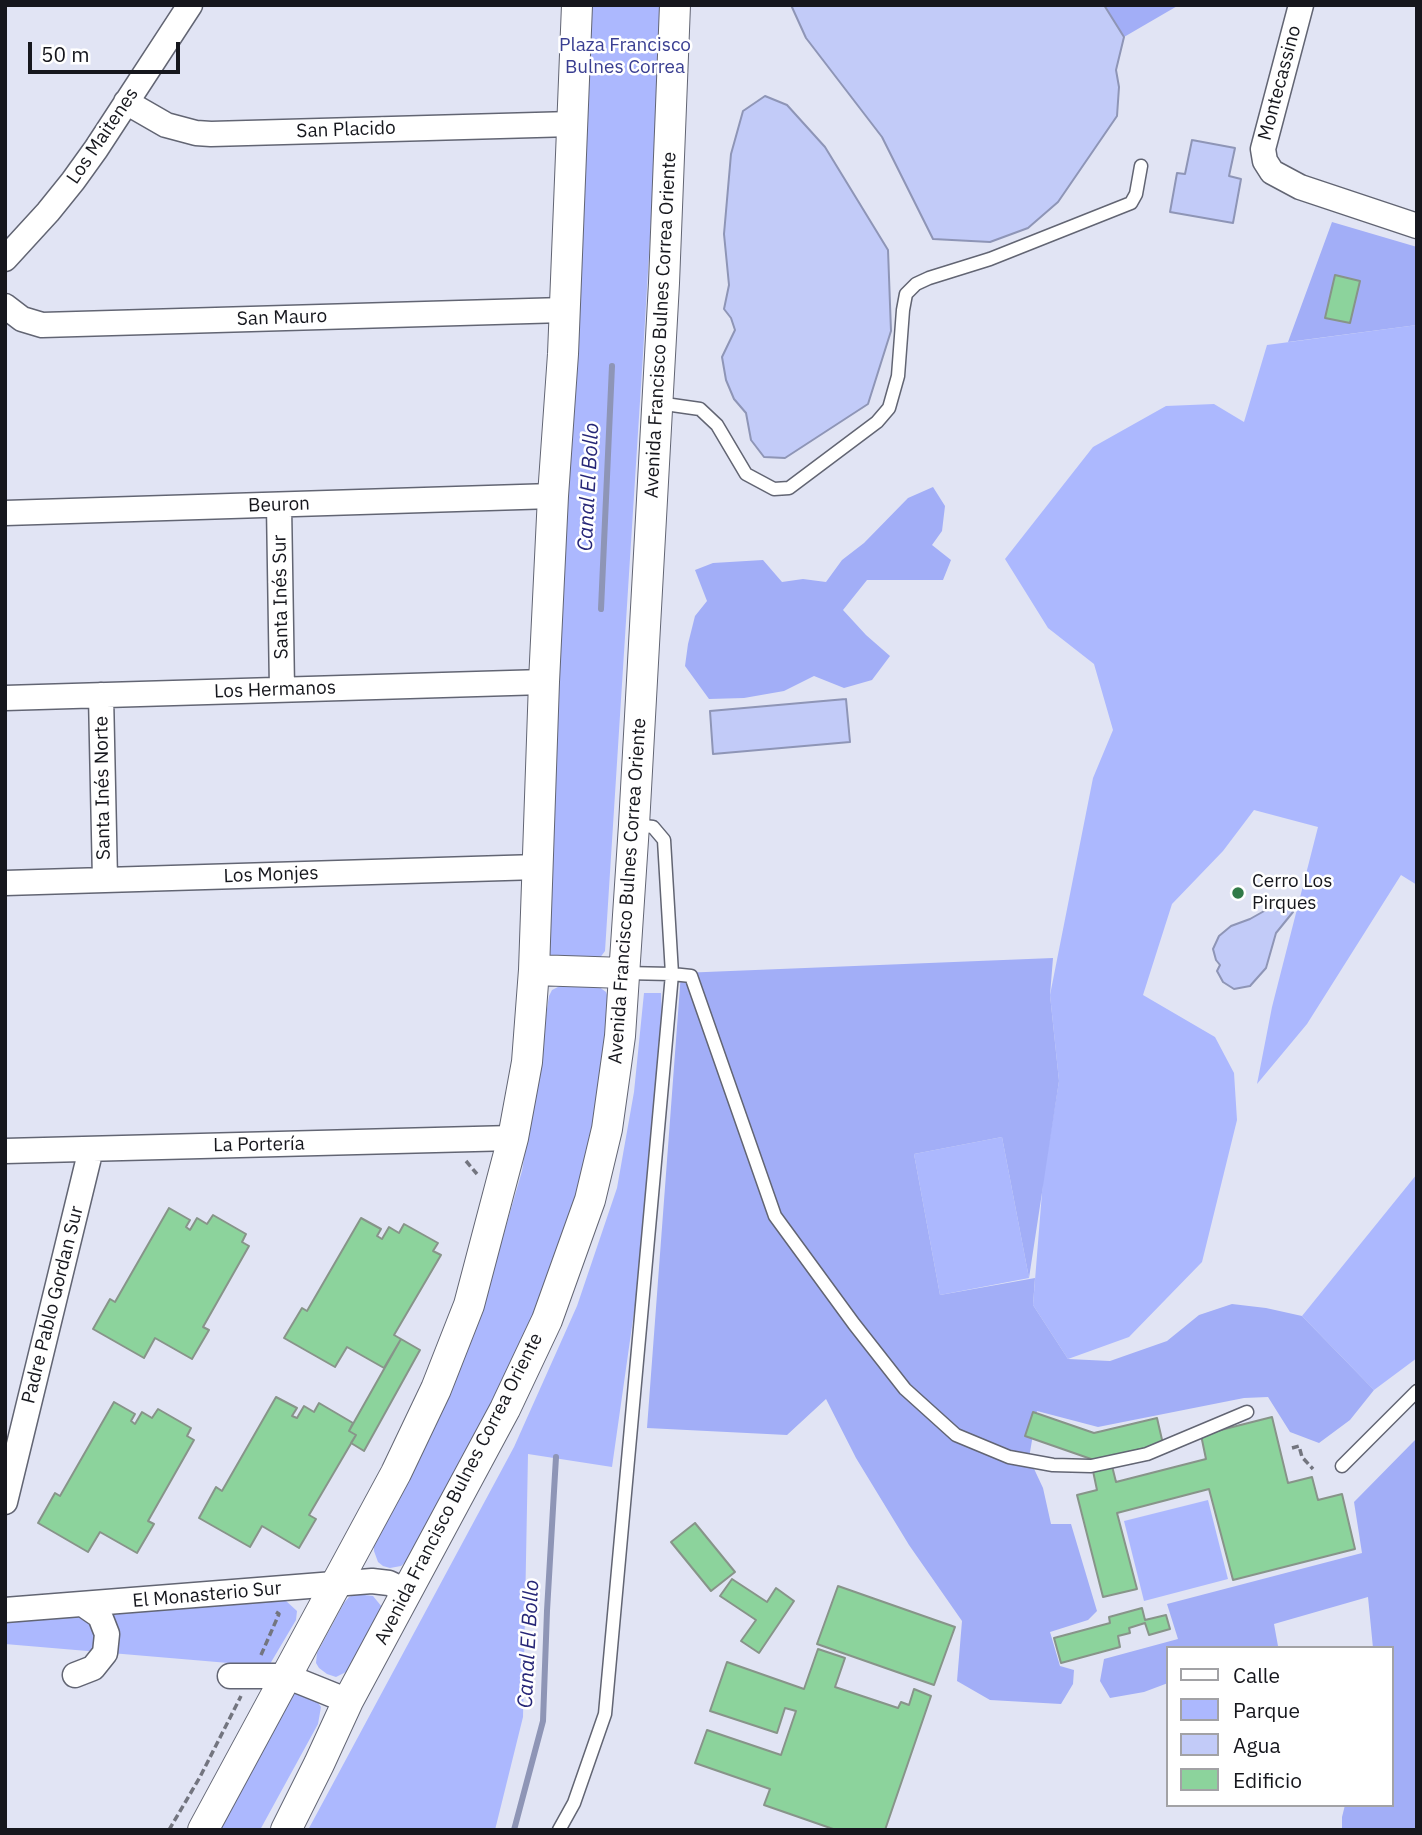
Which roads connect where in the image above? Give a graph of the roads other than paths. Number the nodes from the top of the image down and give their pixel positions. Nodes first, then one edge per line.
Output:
1 (190, 5) edge
2 (578, 5) edge
3 (675, 5) edge
4 (1301, 5) edge
5 (126, 102) junction
6 (572, 124) junction
7 (1141, 166) dead end
8 (1417, 226) edge
9 (5, 259) edge
10 (5, 306) edge
11 (565, 310) junction
12 (658, 403) junction
13 (553, 496) junction
14 (279, 505) junction
15 (5, 513) edge
16 (544, 681) junction
17 (282, 690) junction
18 (101, 695) junction
19 (5, 698) edge
20 (634, 825) junction
21 (538, 867) junction
22 (105, 880) junction
23 (5, 883) edge
24 (534, 970) junction
25 (624, 973) junction
26 (672, 974) junction
27 (513, 1138) junction
28 (90, 1149) junction
29 (5, 1151) edge
30 (1417, 1391) edge
31 (1247, 1412) dead end
32 (1342, 1466) dead end
33 (5, 1502) edge
34 (337, 1583) junction
35 (408, 1592) junction
36 (84, 1605) junction
37 (5, 1610) edge
38 (75, 1675) dead end
39 (241, 1676) road end
40 (286, 1676) junction
41 (348, 1702) junction
42 (203, 1830) edge
43 (286, 1830) edge
44 (559, 1830) edge

1 - 5 street, Los Maitenes
2 - 6 street
3 - 12 street, Avenida Francisco Bulnes Correa Oriente
4 - 8 street, Montecassino
5 - 6 street, San Placido
5 - 9 street, Los Maitenes
6 - 11 street
7 - 12 lane
10 - 11 street, San Mauro
11 - 13 street
12 - 20 street, Avenida Francisco Bulnes Correa Oriente
13 - 14 street, Beuron
13 - 16 street
14 - 15 street, Beuron
14 - 17 street, Santa Inés Sur
16 - 17 street, Los Hermanos
16 - 21 street
17 - 18 street, Los Hermanos
18 - 19 street, Los Hermanos
18 - 22 street, Santa Inés Norte
20 - 25 street, Avenida Francisco Bulnes Correa Oriente
20 - 26 lane
21 - 22 street, Los Monjes
21 - 24 street
22 - 23 street, Los Monjes
24 - 25 street
24 - 27 street
25 - 26 lane
25 - 35 street, Avenida Francisco Bulnes Correa Oriente
26 - 31 lane
26 - 44 lane
27 - 28 street, La Portería
27 - 34 street
28 - 29 street, La Portería
28 - 33 street, Padre Pablo Gordan Sur
30 - 32 lane
34 - 35 street, El Monasterio Sur
34 - 36 street, El Monasterio Sur
34 - 40 street
35 - 41 street, Avenida Francisco Bulnes Correa Oriente
36 - 37 street, El Monasterio Sur
36 - 38 street
39 - 40 street
40 - 41 street
40 - 42 street
41 - 43 street, Avenida Francisco Bulnes Correa Oriente

